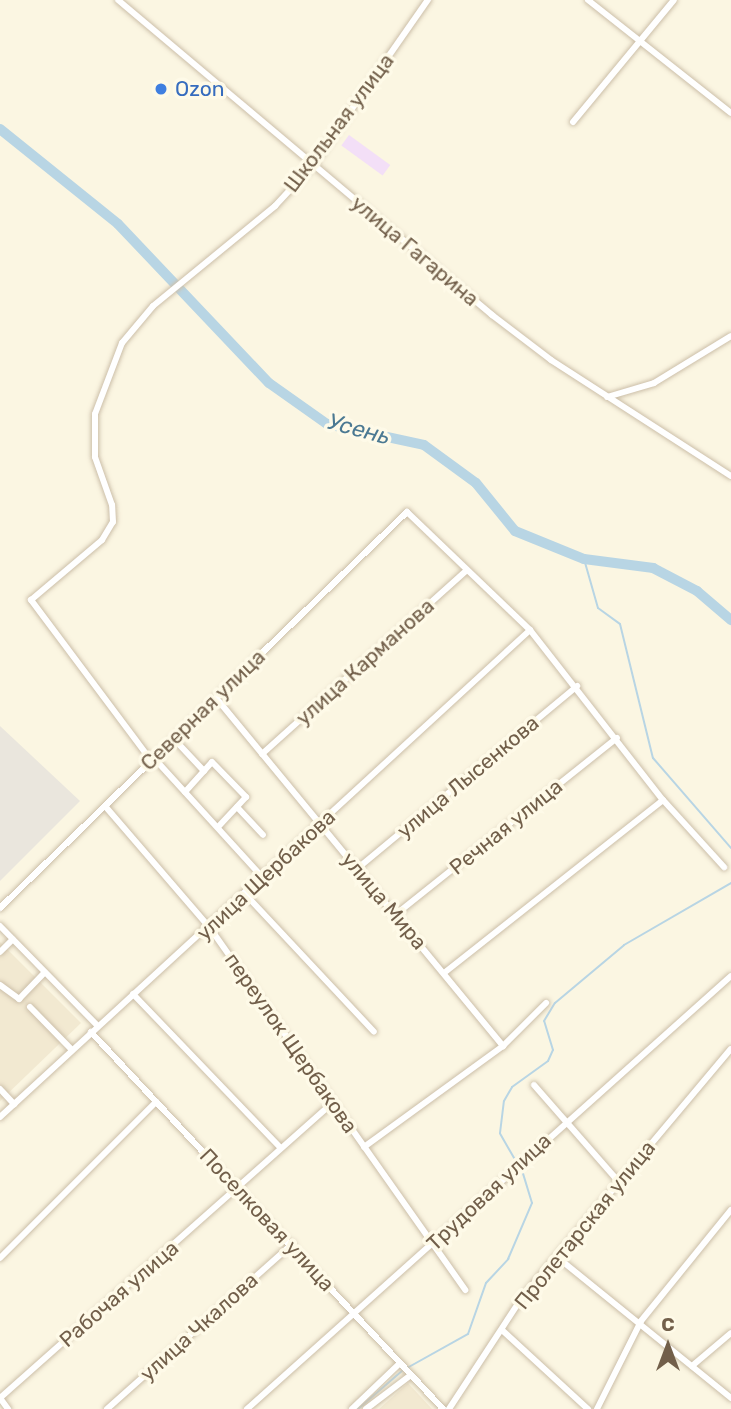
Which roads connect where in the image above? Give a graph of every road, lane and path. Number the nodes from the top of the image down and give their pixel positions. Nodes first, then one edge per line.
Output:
1 (118, 0) edge
2 (428, 0) edge
3 (588, 0) edge
4 (674, 0) edge
5 (643, 38) junction
6 (731, 113) edge
7 (573, 122) dead end
8 (312, 166) junction
9 (731, 336) edge
10 (607, 397) junction
11 (731, 476) edge
12 (467, 570) junction
13 (530, 630) junction
14 (577, 685) junction
15 (217, 699) junction
16 (617, 738) junction
17 (174, 739) junction
18 (262, 754) junction
19 (152, 758) junction
20 (204, 771) junction
21 (185, 792) junction
22 (663, 800) junction
23 (105, 806) junction
24 (237, 807) junction
25 (321, 825) junction
26 (219, 826) junction
27 (264, 835) dead end
28 (724, 867) dead end
29 (358, 868) junction
30 (263, 878) junction
31 (246, 895) junction
32 (0, 908) edge
33 (395, 915) junction
34 (0, 926) edge
35 (210, 928) junction
36 (13, 939) junction
37 (0, 952) edge
38 (45, 972) junction
39 (444, 973) junction
40 (731, 976) edge
41 (0, 985) edge
42 (133, 994) junction
43 (546, 1003) dead end
44 (30, 1007) dead end
45 (98, 1026) junction
46 (91, 1032) junction
47 (374, 1032) dead end
48 (503, 1046) junction
49 (731, 1049) edge
50 (72, 1050) junction
51 (534, 1085) dead end
52 (0, 1089) edge
53 (156, 1102) junction
54 (332, 1103) junction
55 (14, 1104) junction
56 (0, 1117) edge
57 (566, 1122) junction
58 (279, 1146) junction
59 (364, 1147) junction
60 (619, 1182) junction
61 (238, 1190) junction
62 (731, 1210) edge
63 (434, 1243) junction
64 (292, 1244) junction
65 (557, 1257) junction
66 (0, 1258) edge
67 (465, 1290) dead end
68 (354, 1313) junction
69 (641, 1321) junction
70 (502, 1330) junction
71 (731, 1333) edge
72 (692, 1366) junction
73 (406, 1369) junction
74 (0, 1398) edge
75 (731, 1398) edge
76 (8, 1409) edge
77 (107, 1409) edge
78 (247, 1409) edge
79 (352, 1409) edge
80 (366, 1409) edge
81 (443, 1409) edge
82 (449, 1409) edge
83 (588, 1409) edge
84 (597, 1409) edge

1 - 8 street, улица Гагарина
2 - 8 street, Школьная улица
3 - 5 street
4 - 5 street
5 - 6 street
5 - 7 street
8 - 10 street, улица Гагарина
8 - 19 street, Школьная улица
9 - 10 street
10 - 11 street, улица Гагарина
12 - 13 street
12 - 15 street, Северная улица
12 - 18 street, улица Карманова
13 - 14 street
13 - 25 street, улица Щербакова
14 - 16 street
14 - 29 street, улица Лысенкова
15 - 17 street, Северная улица
15 - 18 street, улица Мира
16 - 22 street
16 - 33 street, Речная улица
17 - 19 street, Северная улица
17 - 20 street
18 - 25 street, улица Мира
19 - 21 street
19 - 23 street, Северная улица
20 - 21 street
20 - 24 street
21 - 26 street
22 - 28 street
22 - 39 street
23 - 32 street, Северная улица
23 - 35 street, переулок Щербакова
24 - 26 street
24 - 27 street
25 - 29 street, улица Мира
25 - 30 street, улица Щербакова
26 - 30 street
29 - 33 street, улица Мира
30 - 31 street, улица Щербакова
31 - 35 street, улица Щербакова
31 - 47 street
33 - 39 street, улица Мира
34 - 36 street
35 - 42 street, улица Щербакова
35 - 54 street, переулок Щербакова
36 - 37 street
36 - 38 street
38 - 41 street
38 - 45 street
39 - 48 street, улица Мира
40 - 57 street, Трудовая улица
42 - 45 street, улица Щербакова
42 - 58 street
43 - 48 street
44 - 50 street
45 - 46 street, улица Щербакова
46 - 50 street, улица Щербакова
46 - 53 street, Поселковая улица
48 - 59 street
49 - 60 street, Пролетарская улица
50 - 55 street, улица Щербакова
51 - 57 street
52 - 55 street
53 - 61 street, Поселковая улица
53 - 66 street
54 - 58 street, Рабочая улица
54 - 59 street, переулок Щербакова
55 - 56 street, улица Щербакова
57 - 60 street
57 - 63 street, Трудовая улица
58 - 61 street, Рабочая улица
59 - 63 street, переулок Щербакова
60 - 65 street, Пролетарская улица
61 - 64 street, Поселковая улица
61 - 74 street, Рабочая улица
62 - 69 street
63 - 67 street, переулок Щербакова
63 - 68 street, Трудовая улица
64 - 68 street, Поселковая улица
64 - 77 street, улица Чкалова
65 - 69 street
65 - 70 street, Пролетарская улица
68 - 73 street, Поселковая улица
68 - 78 street, Трудовая улица
69 - 72 street
69 - 84 street
70 - 82 street, Пролетарская улица
70 - 83 street
71 - 72 street
72 - 75 street
73 - 79 street
73 - 80 street
73 - 81 street, Поселковая улица
74 - 76 street

